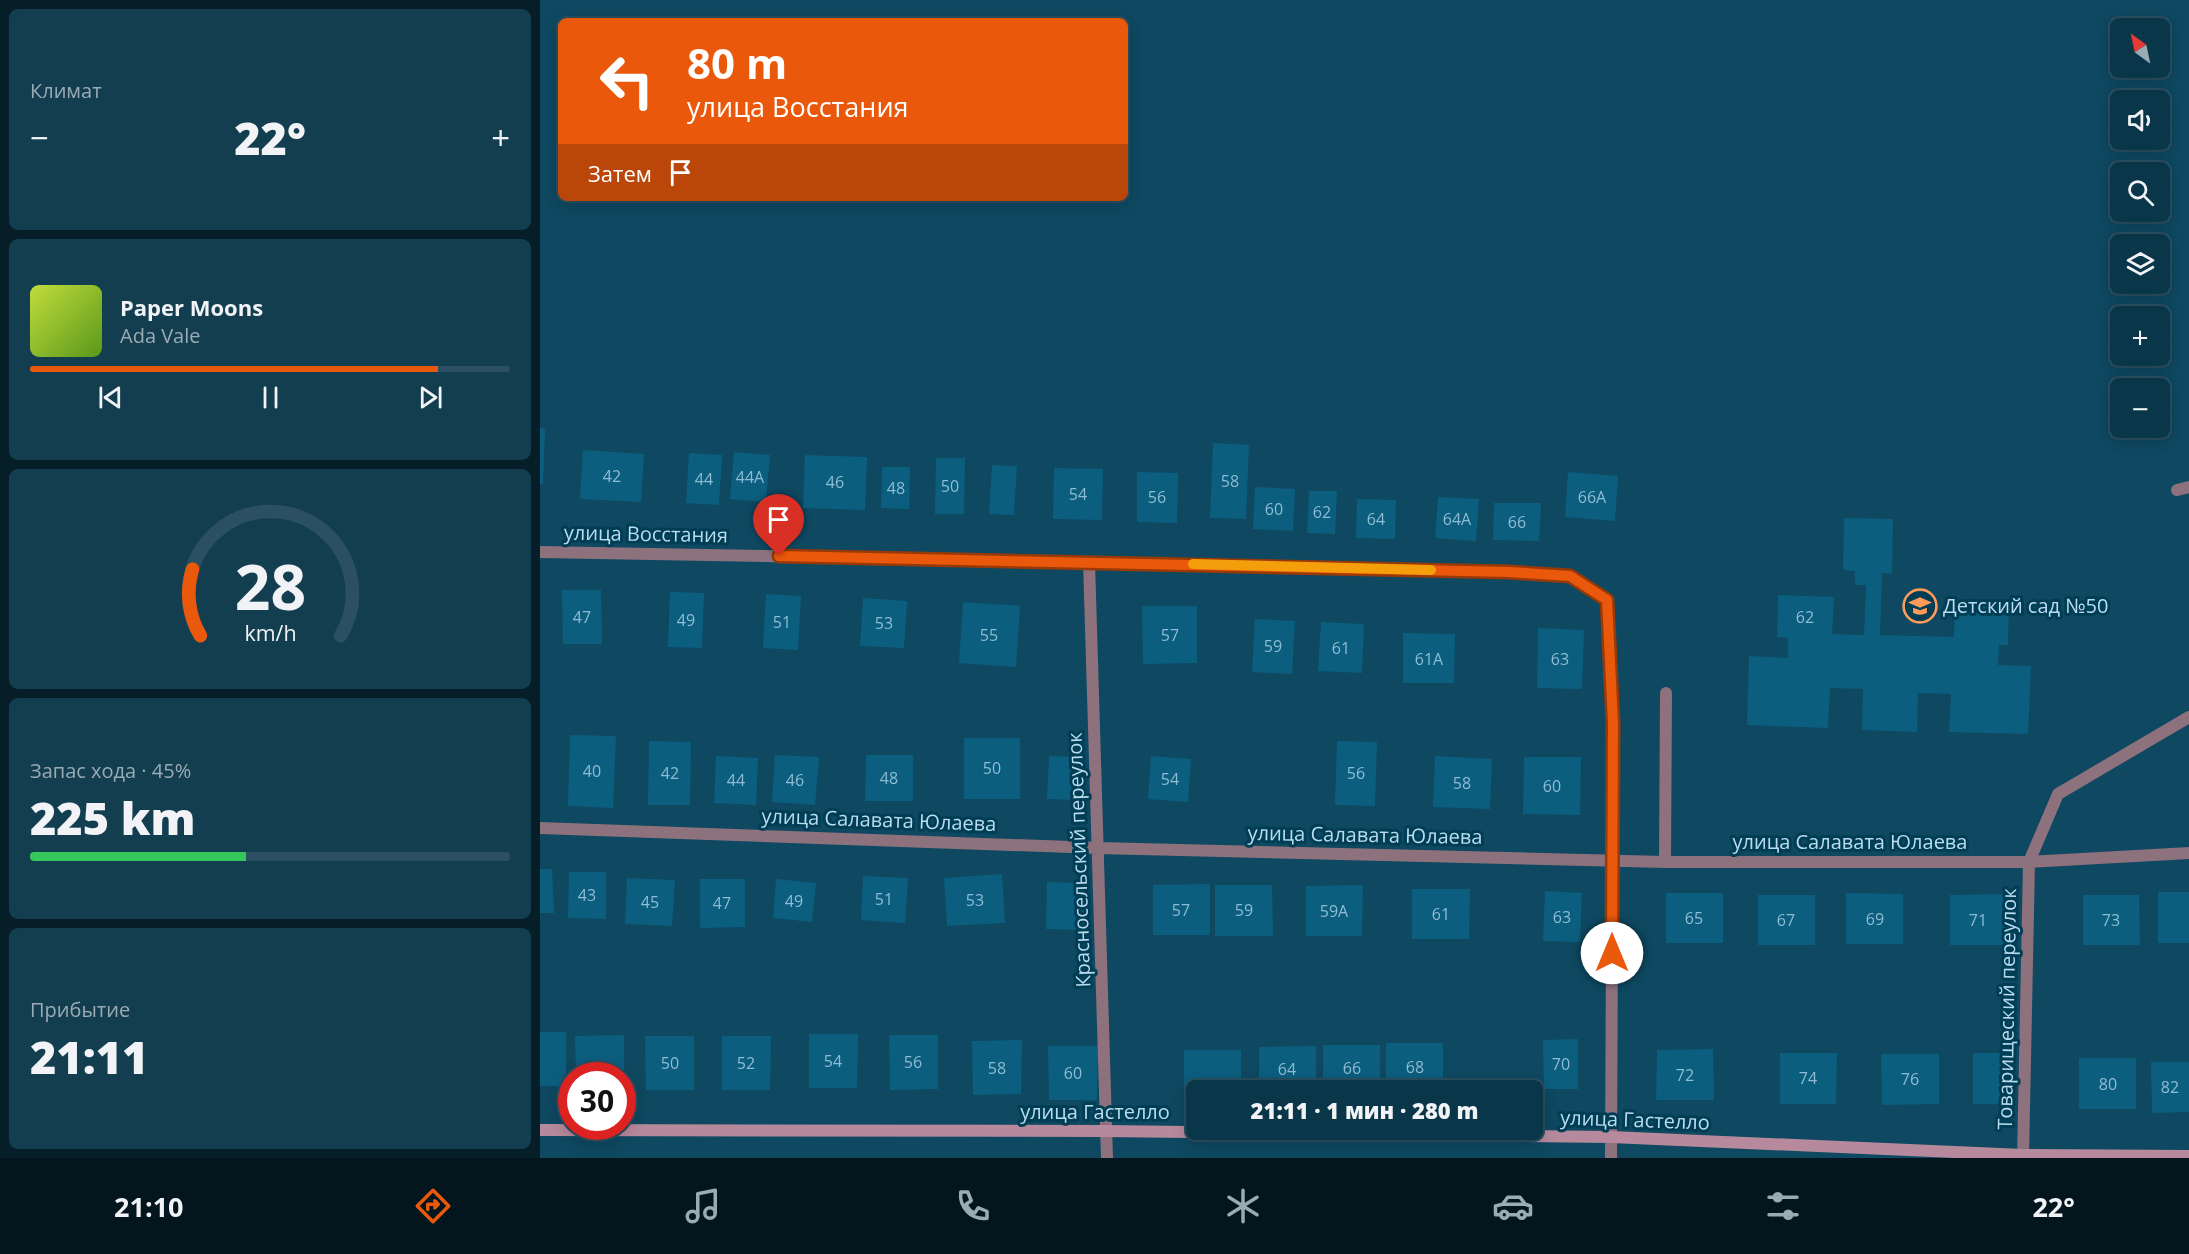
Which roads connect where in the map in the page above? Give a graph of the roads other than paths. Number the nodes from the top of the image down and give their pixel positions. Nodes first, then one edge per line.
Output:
1 (540, 552) edge
2 (1089, 562) junction
3 (1666, 693) dead end
4 (2189, 717) edge
5 (540, 828) edge
6 (1098, 848) junction
7 (2189, 853) edge
8 (1612, 861) junction
9 (1665, 862) junction
10 (2029, 862) junction
11 (540, 1130) edge
12 (1106, 1131) junction
13 (1611, 1137) junction
14 (2023, 1156) edge
15 (2189, 1156) edge
16 (1107, 1158) edge
17 (1611, 1158) edge

1 - 2 street, улица Восстания
2 - 6 street, Красносельский переулок
2 - 8 street, улица Восстания
3 - 9 street
4 - 10 street
5 - 6 street, улица Салавата Юлаева
6 - 8 street, улица Салавата Юлаева
6 - 12 street, Красносельский переулок
7 - 10 street, улица Салавата Юлаева
8 - 9 street, улица Салавата Юлаева
8 - 13 street
9 - 10 street, улица Салавата Юлаева
10 - 14 street, Товарищеский переулок
11 - 12 street, улица Гастелло
12 - 13 street, улица Гастелло
12 - 16 street, Красносельский переулок
13 - 14 street, улица Гастелло
13 - 17 street
14 - 15 street, улица Гастелло

